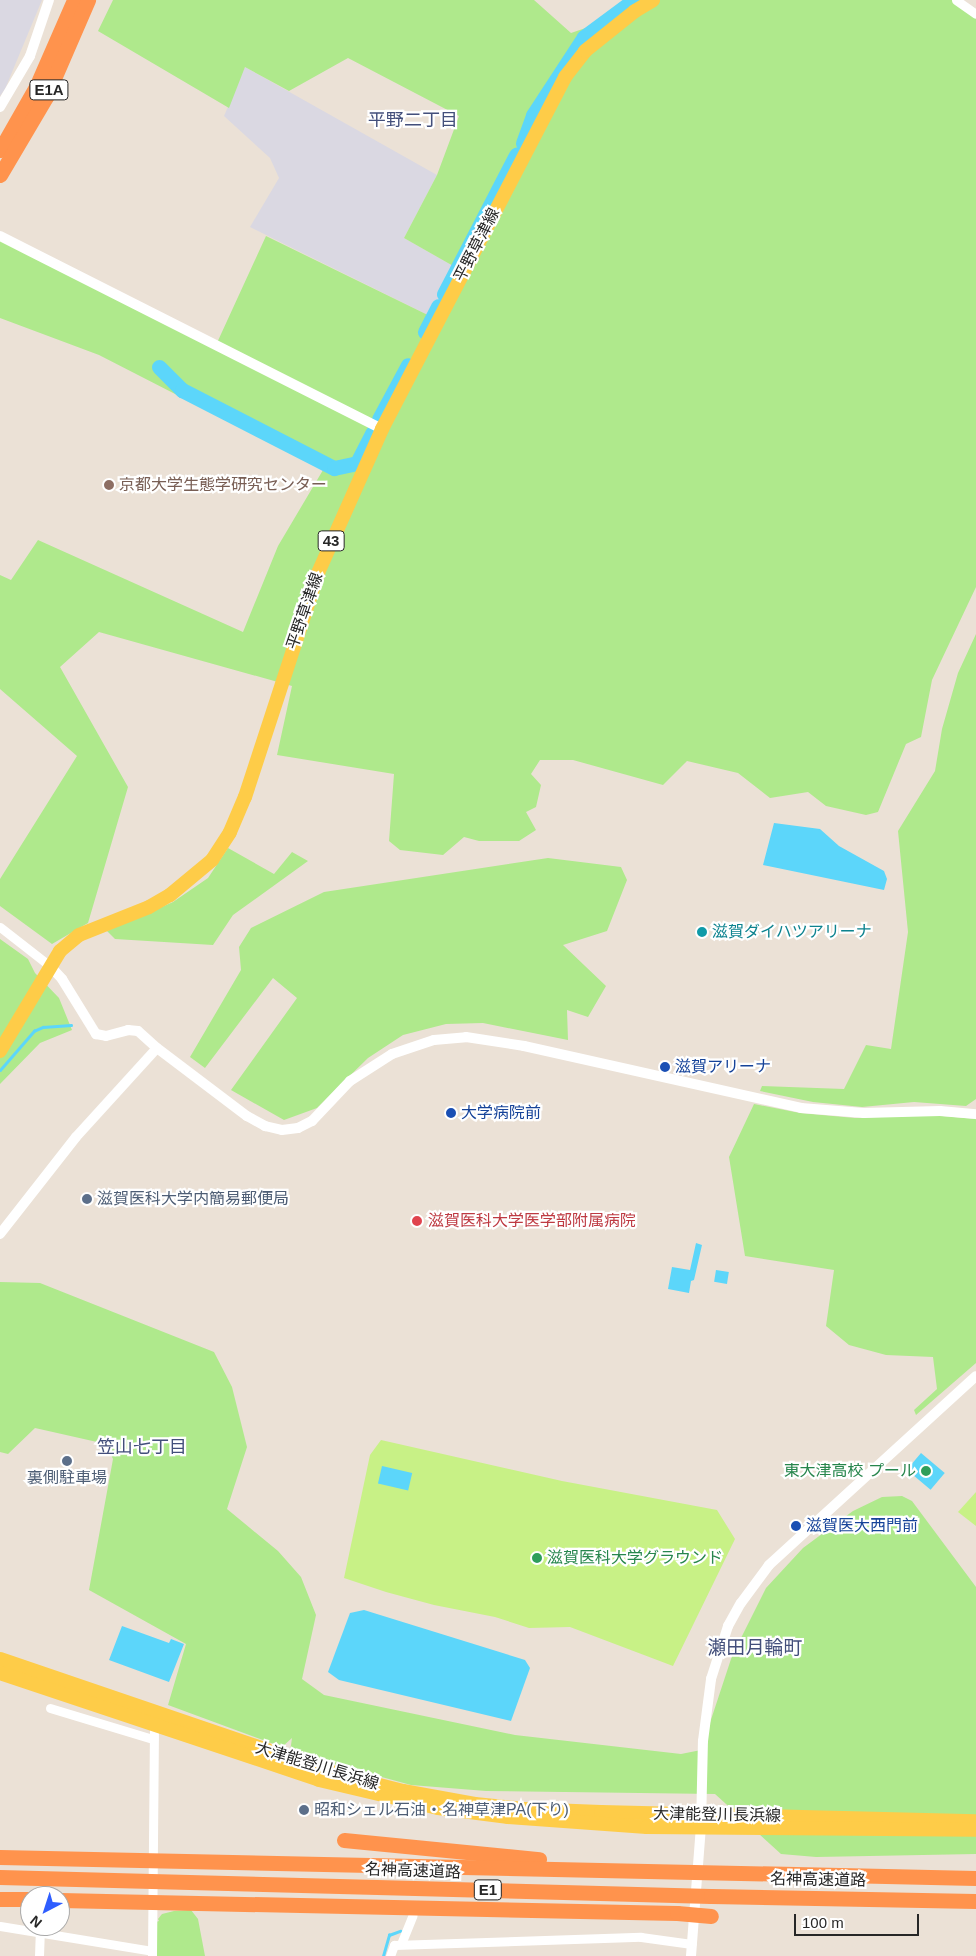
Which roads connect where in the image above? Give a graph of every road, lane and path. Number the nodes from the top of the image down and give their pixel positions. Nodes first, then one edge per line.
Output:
1 (49, 0) edge
2 (74, 0) edge
3 (88, 0) edge
4 (653, 0) edge
5 (956, 0) edge
6 (976, 14) edge
7 (0, 107) edge
8 (0, 150) edge
9 (0, 175) edge
10 (0, 236) edge
11 (382, 429) junction
12 (0, 927) edge
13 (50, 966) junction
14 (157, 1048) junction
15 (0, 1051) edge
16 (976, 1113) edge
17 (0, 1234) edge
18 (976, 1376) edge
19 (0, 1660) edge
20 (0, 1673) edge
21 (50, 1708) dead end
22 (154, 1726) junction
23 (702, 1821) junction
24 (976, 1821) edge
25 (976, 1830) edge
26 (344, 1840) dead end
27 (0, 1857) edge
28 (640, 1870) junction
29 (0, 1877) edge
30 (976, 1878) edge
31 (0, 1899) edge
32 (20, 1899) edge
33 (70, 1900) edge
34 (976, 1900) edge
35 (413, 1916) dead end
36 (711, 1916) dead end
37 (0, 1926) edge
38 (20, 1930) edge
39 (40, 1936) edge
40 (56, 1936) edge
41 (401, 1944) junction
42 (692, 1944) junction
43 (152, 1954) edge
44 (40, 1956) edge
45 (390, 1956) edge
46 (691, 1956) edge

1 - 7 street
2 - 8 highway, E1A
3 - 9 highway, E1A
4 - 11 main road, 平野草津線 / 43
5 - 6 street
10 - 11 street
11 - 13 main road, 平野草津線 / 43
12 - 13 street
13 - 14 street
13 - 15 main road, 平野草津線 / 43
14 - 16 street
14 - 17 street
18 - 23 street
19 - 22 main road, 大津能登川長浜線
20 - 22 main road, 大津能登川長浜線
21 - 22 street
22 - 23 main road, 大津能登川長浜線
22 - 43 street
23 - 24 main road, 大津能登川長浜線
23 - 25 main road, 大津能登川長浜線
23 - 42 street
26 - 28 highway
27 - 28 highway, 名神高速道路 / E1
28 - 30 highway, 名神高速道路 / E1
29 - 34 highway, 名神高速道路 / E1
31 - 32 highway
33 - 36 highway
35 - 41 street
37 - 38 street
39 - 44 street
40 - 43 street
41 - 42 street
41 - 45 street
42 - 46 street

